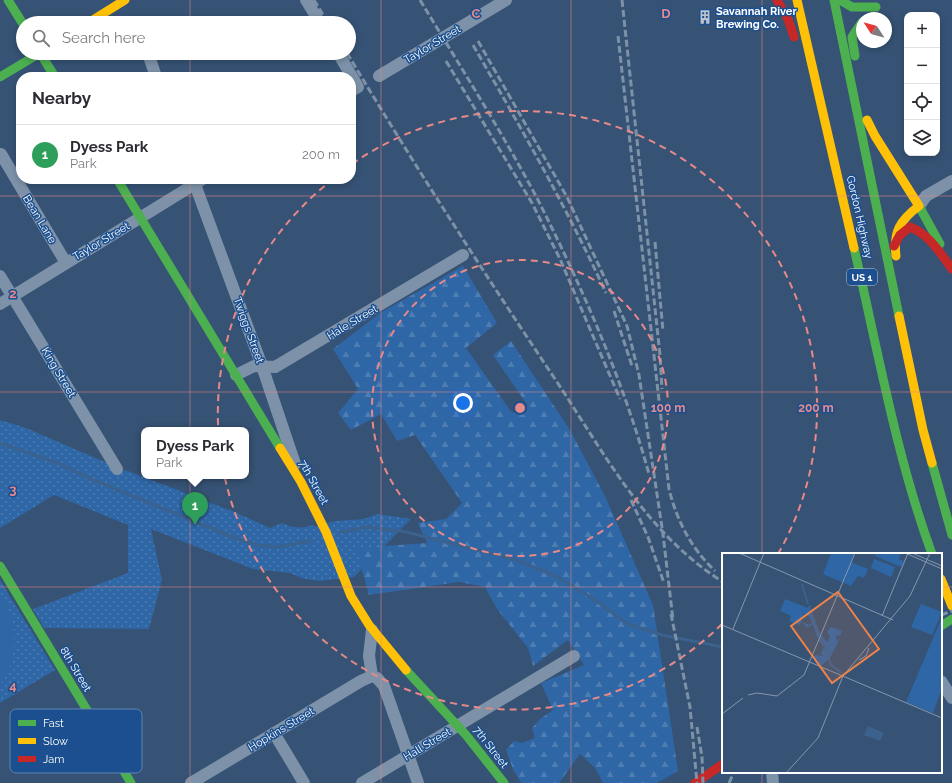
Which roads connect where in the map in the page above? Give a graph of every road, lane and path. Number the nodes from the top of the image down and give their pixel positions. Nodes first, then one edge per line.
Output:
1 (8, 0) edge
2 (125, 0) edge
3 (306, 0) edge
4 (506, 0) edge
5 (777, 0) edge
6 (796, 0) edge
7 (834, 0) edge
8 (840, 0) edge
9 (888, 0) edge
10 (876, 7) junction
11 (871, 12) edge
12 (18, 16) edge
13 (99, 16) edge
14 (316, 16) edge
15 (856, 31) edge
16 (28, 60) edge
17 (44, 60) edge
18 (150, 60) edge
19 (341, 60) edge
20 (52, 72) edge
21 (154, 72) edge
22 (347, 72) edge
23 (379, 76) dead end
24 (0, 77) edge
25 (856, 99) junction
26 (865, 116) junction
27 (830, 142) junction
28 (866, 152) junction
29 (1, 154) edge
30 (16, 179) edge
31 (952, 181) edge
32 (19, 184) edge
33 (120, 184) edge
34 (192, 184) edge
35 (198, 184) edge
36 (919, 206) junction
37 (140, 218) junction
38 (894, 246) junction
39 (463, 255) dead end
40 (66, 263) junction
41 (952, 264) edge
42 (952, 269) edge
43 (0, 276) edge
44 (12, 296) junction
45 (0, 304) edge
46 (262, 366) junction
47 (236, 375) junction
48 (117, 469) dead end
49 (301, 482) junction
50 (941, 499) junction
51 (952, 535) edge
52 (932, 553) edge
53 (0, 566) edge
54 (942, 581) edge
55 (952, 606) edge
56 (952, 619) edge
57 (942, 625) edge
58 (372, 630) junction
59 (574, 656) dead end
60 (372, 676) junction
61 (942, 683) edge
62 (952, 698) edge
63 (86, 709) edge
64 (458, 726) junction
65 (274, 733) junction
66 (409, 755) junction
67 (722, 765) edge
68 (125, 773) edge
69 (772, 773) edge
70 (131, 783) edge
71 (191, 783) edge
72 (304, 783) edge
73 (362, 783) edge
74 (418, 783) edge
75 (504, 783) edge
76 (695, 783) edge
77 (773, 783) edge

1 - 12 main road
2 - 13 main road
3 - 14 street
4 - 23 street, Taylor Street
5 - 27 main road
6 - 27 main road, Gordon Highway / US 1
7 - 25 main road, Gordon Highway / US 1
8 - 10 main road
9 - 10 street
10 - 11 main road
15 - 26 main road
16 - 24 main road
17 - 20 main road
18 - 21 street
19 - 22 street
25 - 26 main road
25 - 28 main road, Gordon Highway / US 1
26 - 28 main road
26 - 36 main road
27 - 52 main road, Gordon Highway / US 1
28 - 50 main road, Gordon Highway / US 1
29 - 30 street, Bean Lane
31 - 36 street
32 - 40 street, Bean Lane
33 - 37 main road, 7th Street
34 - 37 street, Taylor Street
35 - 46 street, Twiggs Street
36 - 38 main road
36 - 41 main road
37 - 40 street, Taylor Street
37 - 47 main road, 7th Street
38 - 42 main road
38 - 50 main road
39 - 46 street, Hale Street
40 - 44 street, Taylor Street
43 - 44 street, King Street
44 - 45 street, Taylor Street
44 - 48 street, King Street
46 - 47 street, Hale Street
46 - 49 street, Twiggs Street
47 - 49 main road, 7th Street
49 - 58 main road, 7th Street
50 - 51 main road, Gordon Highway / US 1
53 - 63 main road, 8th Street
54 - 55 main road
56 - 57 main road
58 - 60 street
58 - 64 main road, 7th Street
59 - 64 street, Hall Street
60 - 65 street, Hopkins Street
60 - 66 street
61 - 62 street
64 - 66 street, Hall Street
64 - 75 main road, 7th Street
65 - 71 street, Hopkins Street
65 - 72 street
66 - 73 street, Hall Street
66 - 74 street
67 - 76 main road
68 - 70 main road, 8th Street
69 - 77 street

